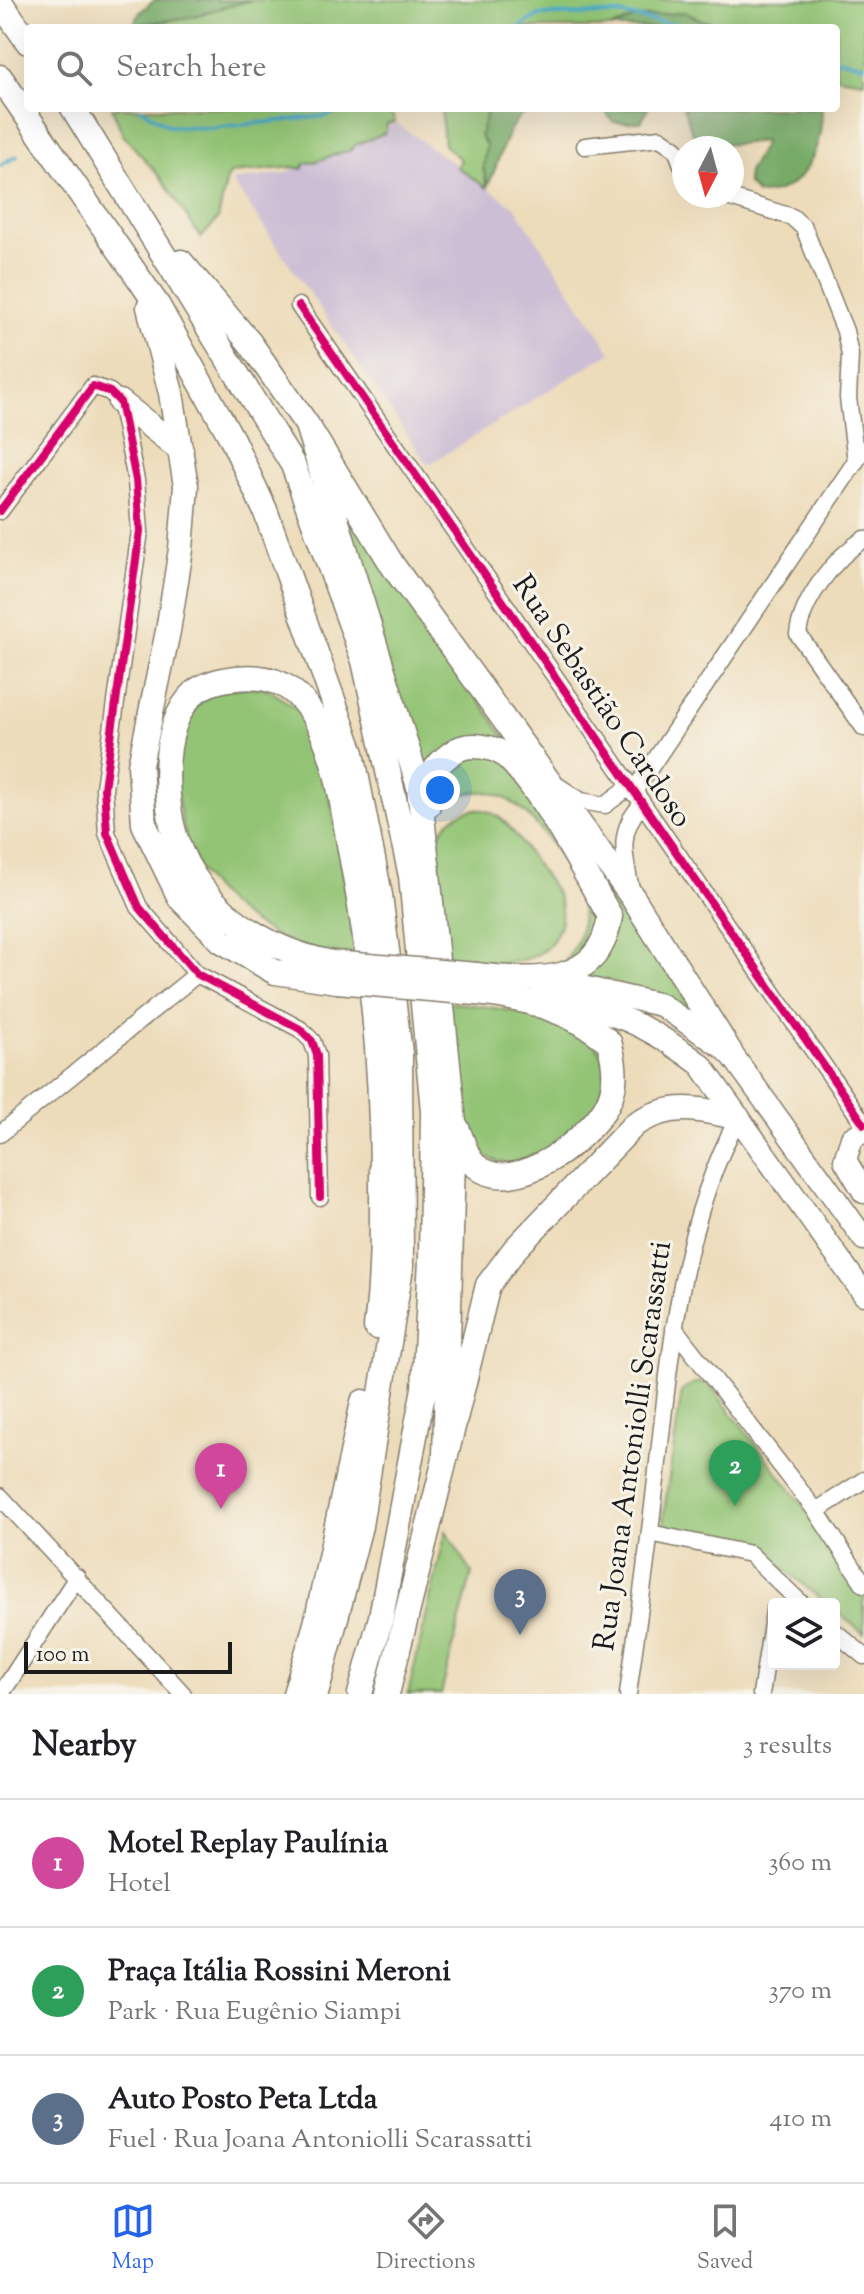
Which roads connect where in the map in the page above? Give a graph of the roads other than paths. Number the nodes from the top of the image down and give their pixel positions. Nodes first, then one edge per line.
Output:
1 (20, 0) edge
2 (0, 2) edge
3 (29, 24) edge
4 (24, 36) edge
5 (0, 77) edge
6 (7, 96) edge
7 (75, 112) edge
8 (585, 146) dead end
9 (672, 146) edge
10 (130, 202) junction
11 (744, 202) edge
12 (143, 281) junction
13 (299, 306) dead end
14 (120, 402) junction
15 (307, 425) junction
16 (181, 450) junction
17 (860, 455) edge
18 (0, 511) edge
19 (864, 539) edge
20 (858, 707) edge
21 (864, 728) edge
22 (550, 780) junction
23 (634, 795) junction
24 (427, 859) junction
25 (633, 898) junction
26 (334, 972) junction
27 (197, 974) junction
28 (491, 985) junction
29 (730, 1052) junction
30 (864, 1091) edge
31 (846, 1098) junction
32 (738, 1118) junction
33 (454, 1122) junction
34 (864, 1124) edge
35 (864, 1131) edge
36 (0, 1134) edge
37 (864, 1192) edge
38 (320, 1197) dead end
39 (864, 1239) edge
40 (864, 1294) edge
41 (674, 1328) junction
42 (445, 1455) junction
43 (864, 1480) edge
44 (0, 1496) edge
45 (816, 1511) junction
46 (650, 1533) junction
47 (77, 1577) junction
48 (864, 1584) edge
49 (780, 1585) junction
50 (777, 1598) edge
51 (795, 1598) edge
52 (316, 1624) junction
53 (840, 1636) edge
54 (768, 1649) edge
55 (864, 1656) edge
56 (1, 1694) edge
57 (183, 1694) edge
58 (286, 1694) edge
59 (295, 1694) edge
60 (316, 1694) edge
61 (360, 1694) edge
62 (387, 1694) edge
63 (628, 1694) edge
64 (761, 1694) edge

1 - 3 highway
2 - 4 highway
5 - 6 highway
6 - 12 highway
7 - 10 highway
8 - 9 street
10 - 15 highway
10 - 61 highway
11 - 17 street
12 - 16 highway
12 - 60 highway
13 - 23 street, Rua Sebastião Cardoso
14 - 16 highway
14 - 18 street
14 - 27 street
15 - 22 highway
15 - 24 highway
16 - 26 highway
17 - 23 street
19 - 20 street
20 - 21 street
22 - 23 street
22 - 25 highway
23 - 25 street
23 - 31 street, Rua Sebastião Cardoso
24 - 28 highway
24 - 33 highway
25 - 29 highway
26 - 28 highway, bridge
26 - 52 highway
27 - 36 street
27 - 38 street
28 - 29 main road
28 - 32 main road
28 - 33 highway
29 - 39 main road
30 - 31 street
31 - 34 street, Rua Sebastião Cardoso
32 - 40 main road
32 - 41 street, Rua Joana Antoniolli Scarassatti
32 - 42 highway
33 - 42 highway
35 - 37 main road
41 - 45 street
41 - 46 street, Rua Joana Antoniolli Scarassatti
42 - 62 highway
43 - 45 street
44 - 47 street
45 - 48 street
46 - 49 street
46 - 63 street, Rua Joana Antoniolli Scarassatti
47 - 56 street
47 - 57 street
49 - 50 street
49 - 51 street
52 - 58 highway
52 - 59 highway
53 - 55 street
54 - 64 street

